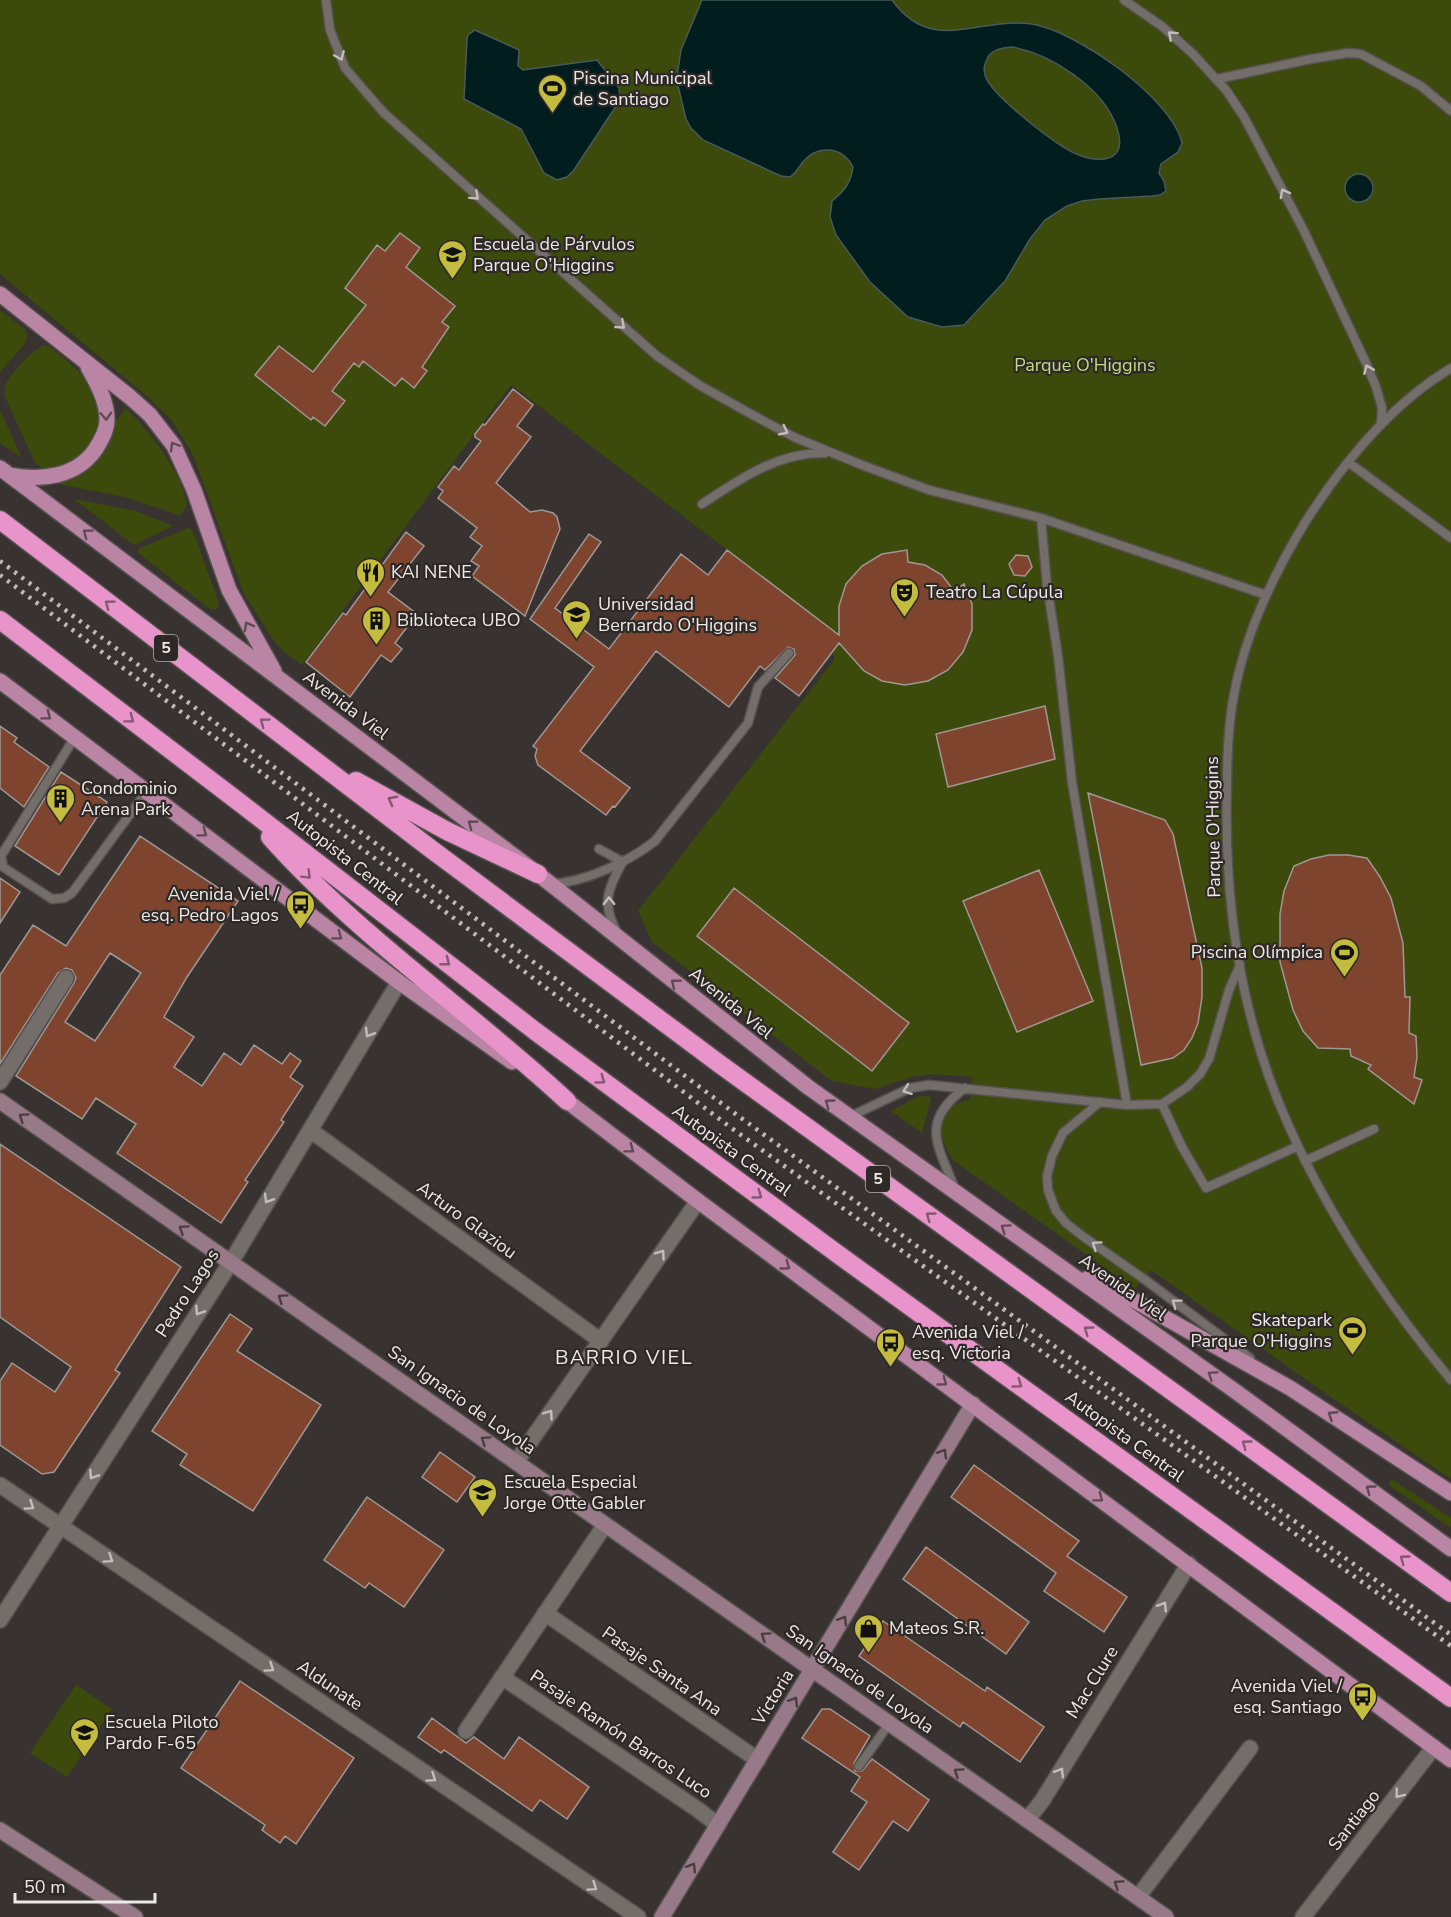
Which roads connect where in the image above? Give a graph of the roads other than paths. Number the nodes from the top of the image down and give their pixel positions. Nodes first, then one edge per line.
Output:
1 (326, 0) edge
2 (1124, 0) edge
3 (1216, 79) junction
4 (1451, 111) edge
5 (0, 294) edge
6 (86, 362) junction
7 (1451, 368) edge
8 (1381, 425) junction
9 (832, 453) junction
10 (1348, 462) junction
11 (4, 471) edge
12 (702, 504) dead end
13 (1041, 518) junction
14 (0, 520) edge
15 (1451, 538) edge
16 (1266, 595) junction
17 (0, 620) edge
18 (789, 653) dead end
19 (277, 677) junction
20 (0, 681) edge
21 (75, 737) junction
22 (311, 758) junction
23 (147, 791) junction
24 (239, 802) junction
25 (599, 849) dead end
26 (623, 862) junction
27 (544, 879) junction
28 (622, 940) junction
29 (1240, 965) junction
30 (66, 978) dead end
31 (399, 982) junction
32 (0, 1082) edge
33 (965, 1088) junction
34 (0, 1101) edge
35 (567, 1101) junction
36 (1100, 1102) junction
37 (1162, 1104) junction
38 (1127, 1105) junction
39 (849, 1117) junction
40 (1374, 1129) dead end
41 (310, 1130) junction
42 (1298, 1146) junction
43 (1305, 1161) junction
44 (956, 1192) junction
45 (698, 1201) junction
46 (1053, 1261) junction
47 (231, 1262) junction
48 (600, 1341) junction
49 (1451, 1380) edge
50 (1290, 1388) junction
51 (973, 1404) junction
52 (516, 1462) junction
53 (0, 1485) edge
54 (1451, 1493) edge
55 (605, 1525) junction
56 (60, 1526) junction
57 (1451, 1549) edge
58 (1189, 1564) junction
59 (1451, 1593) edge
60 (545, 1613) junction
61 (1, 1614) edge
62 (813, 1670) junction
63 (502, 1677) junction
64 (1451, 1698) edge
65 (889, 1724) junction
66 (466, 1731) dead end
67 (1434, 1747) junction
68 (1250, 1748) dead end
69 (758, 1760) junction
70 (1451, 1760) edge
71 (859, 1766) dead end
72 (1028, 1820) junction
73 (718, 1825) junction
74 (0, 1830) edge
75 (1138, 1897) junction
76 (135, 1917) edge
77 (638, 1917) edge
78 (662, 1917) edge
79 (1166, 1917) edge
80 (1303, 1917) edge

1 -> 9 lane
3 -> 2 lane
3 - 4 lane
8 -> 3 lane
5 - 6 main road
6 -> 11 main road
19 -> 6 main road
7 - 8 lane, Parque O'Higgins
8 - 10 lane, Parque O'Higgins
9 - 12 lane
9 - 13 lane
10 - 15 lane
10 - 16 lane, Parque O'Higgins
19 -> 11 main road, Avenida Viel
13 - 16 lane
13 - 38 lane
22 -> 14 highway, 5
16 - 29 lane, Parque O'Higgins
17 -> 24 highway, Autopista Central
18 - 26 lane
27 -> 19 main road, Avenida Viel
20 -> 21 main road
21 - 23 main road
21 - 23 lane
27 -> 22 highway
59 -> 22 highway, 5
23 -> 31 main road
24 -> 35 highway
24 -> 64 highway, Autopista Central
25 - 26 lane
26 - 27 lane
28 -> 26 lane
27 - 28 main road, Avenida Viel
39 -> 28 main road, Avenida Viel
29 - 37 lane
29 - 42 lane, Parque O'Higgins
30 - 32 street
31 - 35 main road
31 -> 41 street, Pedro Lagos
33 - 36 lane
33 -> 39 lane
33 - 44 lane
47 -> 34 street, San Ignacio de Loyola
35 -> 45 main road
36 - 38 lane
50 -> 36 lane
37 - 38 lane
37 - 42 lane
39 - 44 main road, Avenida Viel
40 - 43 lane
41 -> 47 street, Pedro Lagos
41 - 48 street, Arturo Glaziou
42 - 43 lane, Parque O'Higgins
43 - 49 lane, Parque O'Higgins
46 -> 44 main road, Avenida Viel
48 -> 45 street
45 -> 51 main road
46 - 50 main road
57 -> 46 main road, Avenida Viel
52 -> 47 street, San Ignacio de Loyola
47 -> 56 street, Pedro Lagos
52 -> 48 street
54 -> 50 main road
51 -> 58 main road
62 -> 51 street, Victoria
52 - 55 street, San Ignacio de Loyola
53 -> 56 street, Aldunate
55 - 60 street
62 -> 55 street, San Ignacio de Loyola
56 - 61 street, Pedro Lagos
56 -> 77 street, Aldunate
58 - 67 main road
72 -> 58 street, Mac Clure
60 - 63 street
60 - 69 street, Pasaje Santa Ana
62 - 65 street, San Ignacio de Loyola
69 -> 62 street, Victoria
63 - 66 street
63 - 73 street, Pasaje Ramón Barros Luco
65 - 71 lane
72 -> 65 street, San Ignacio de Loyola
67 - 70 main road
67 -> 80 street, Santiago
68 - 75 street
69 - 73 street, Victoria
75 -> 72 street, San Ignacio de Loyola
78 -> 73 street, Victoria
74 - 76 street
75 - 79 street, San Ignacio de Loyola

